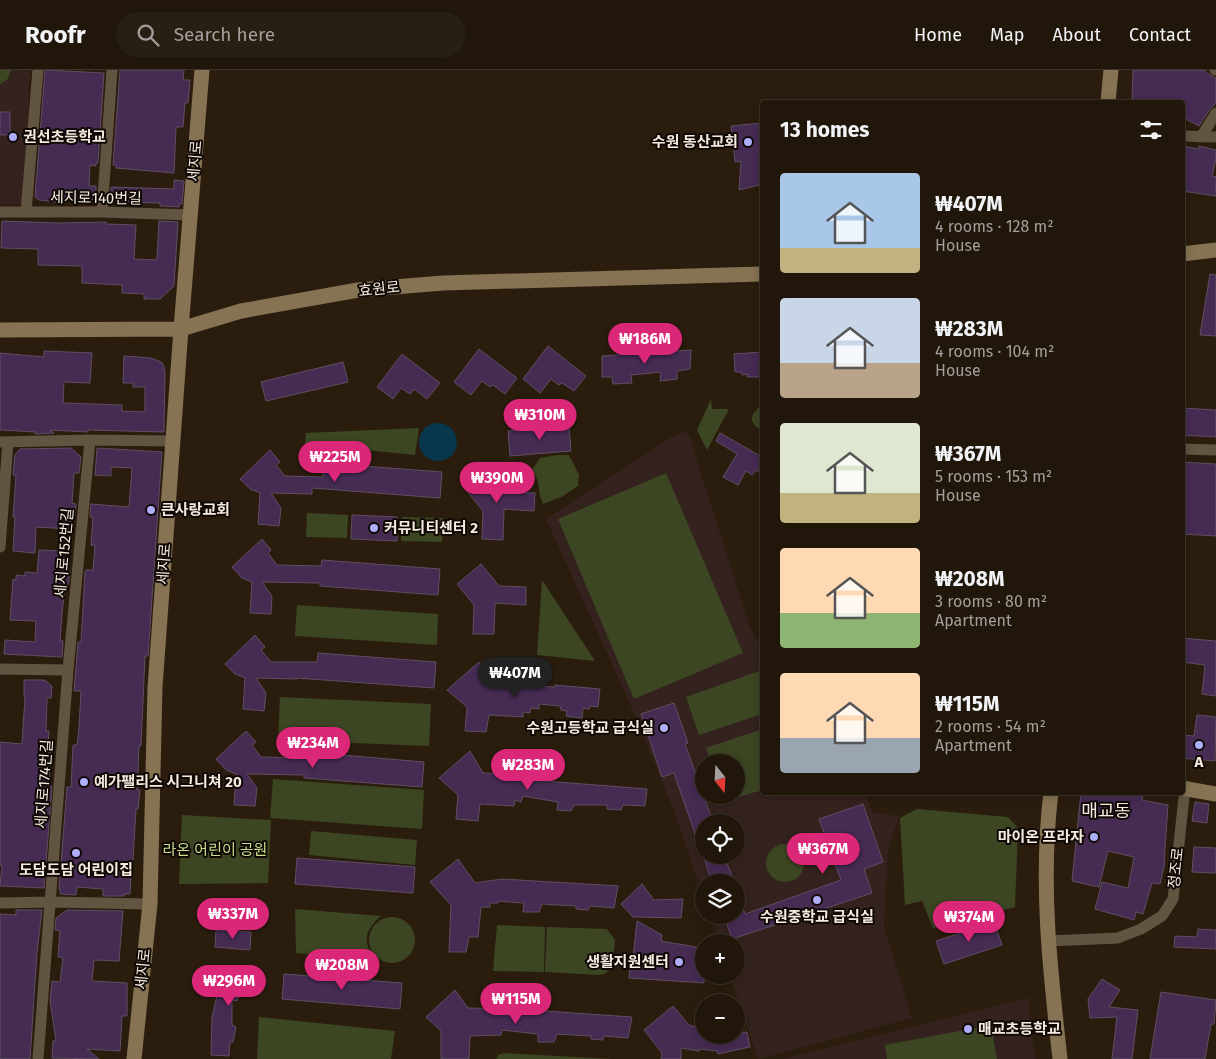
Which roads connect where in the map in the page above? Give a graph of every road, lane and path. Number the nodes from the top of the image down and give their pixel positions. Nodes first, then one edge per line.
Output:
1 (38, 70) edge
2 (112, 70) edge
3 (202, 70) edge
4 (1111, 70) edge
5 (1108, 100) edge
6 (1216, 113) edge
7 (1185, 136) edge
8 (1201, 137) junction
9 (1216, 137) edge
10 (0, 212) edge
11 (26, 212) junction
12 (102, 212) junction
13 (190, 215) junction
14 (1216, 250) edge
15 (1185, 254) edge
16 (760, 274) edge
17 (0, 330) edge
18 (181, 330) junction
19 (90, 440) junction
20 (174, 441) junction
21 (4, 442) edge
22 (1185, 449) edge
23 (1216, 450) edge
24 (2, 504) edge
25 (0, 547) edge
26 (0, 669) edge
27 (68, 670) junction
28 (1185, 788) edge
29 (1216, 794) edge
30 (1051, 795) edge
31 (1183, 795) edge
32 (50, 902) junction
33 (0, 903) edge
34 (150, 904) junction
35 (1048, 941) junction
36 (38, 1059) edge
37 (134, 1059) edge
38 (1060, 1059) edge

1 - 11 street
2 - 12 street
3 - 13 street, 세지로
4 - 5 street
6 - 8 street
7 - 8 street
8 - 9 street
10 - 11 street, 세지로140번길
11 - 12 street, 세지로140번길
12 - 13 street, 세지로140번길
13 - 18 street, 세지로
14 - 15 street
16 - 18 street, 효원로
17 - 18 street, 효원로
18 - 20 street, 세지로
19 - 20 street
19 - 21 street
19 - 27 street, 세지로152번길
20 - 34 street, 세지로
21 - 24 street
22 - 23 street
24 - 25 street
26 - 27 street
27 - 32 street, 세지로174번길
28 - 29 street
30 - 35 street
31 - 35 street, 정조로
32 - 33 street
32 - 34 street
32 - 36 street, 세지로174번길
34 - 37 street, 세지로
35 - 38 street

